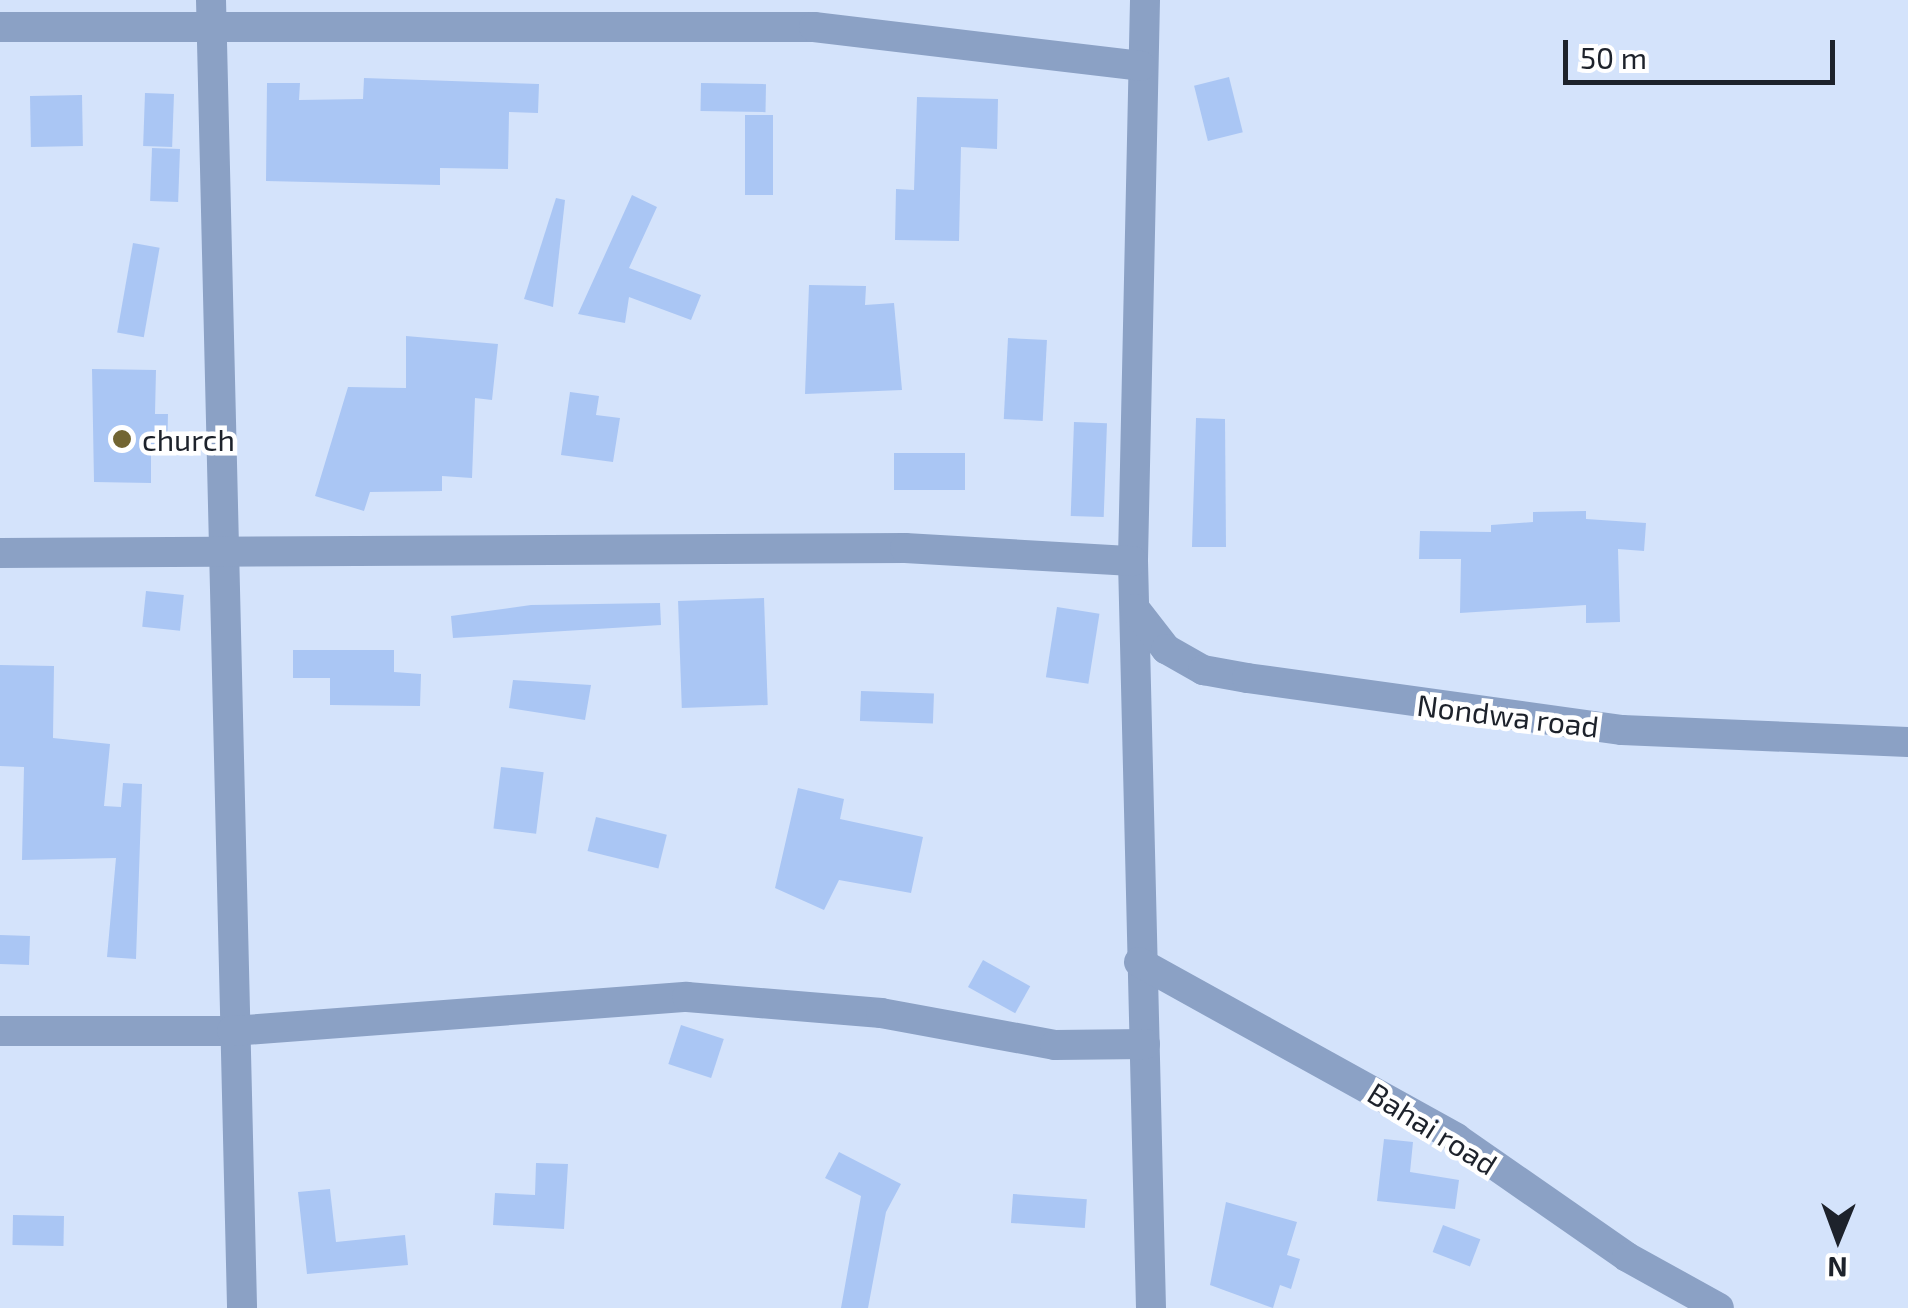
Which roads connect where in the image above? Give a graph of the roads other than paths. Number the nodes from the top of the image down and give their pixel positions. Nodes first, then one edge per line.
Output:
1 (1145, 0) edge
2 (212, 15) edge
3 (0, 28) edge
4 (1142, 66) junction
5 (225, 551) junction
6 (0, 553) edge
7 (1133, 561) junction
8 (1135, 609) junction
9 (1908, 742) edge
10 (1139, 962) junction
11 (0, 1031) edge
12 (232, 1032) junction
13 (1146, 1044) junction
14 (242, 1308) edge
15 (1152, 1308) edge
16 (1720, 1308) edge

1 - 4 street
2 - 3 street
2 - 4 street
2 - 5 street
4 - 7 street
5 - 6 street
5 - 7 street
5 - 12 street
7 - 8 street
8 - 9 street, Nondwa road
8 - 10 street
10 - 13 street
10 - 16 street, Bahai road
11 - 12 street
12 - 13 street
12 - 14 street
13 - 15 street

